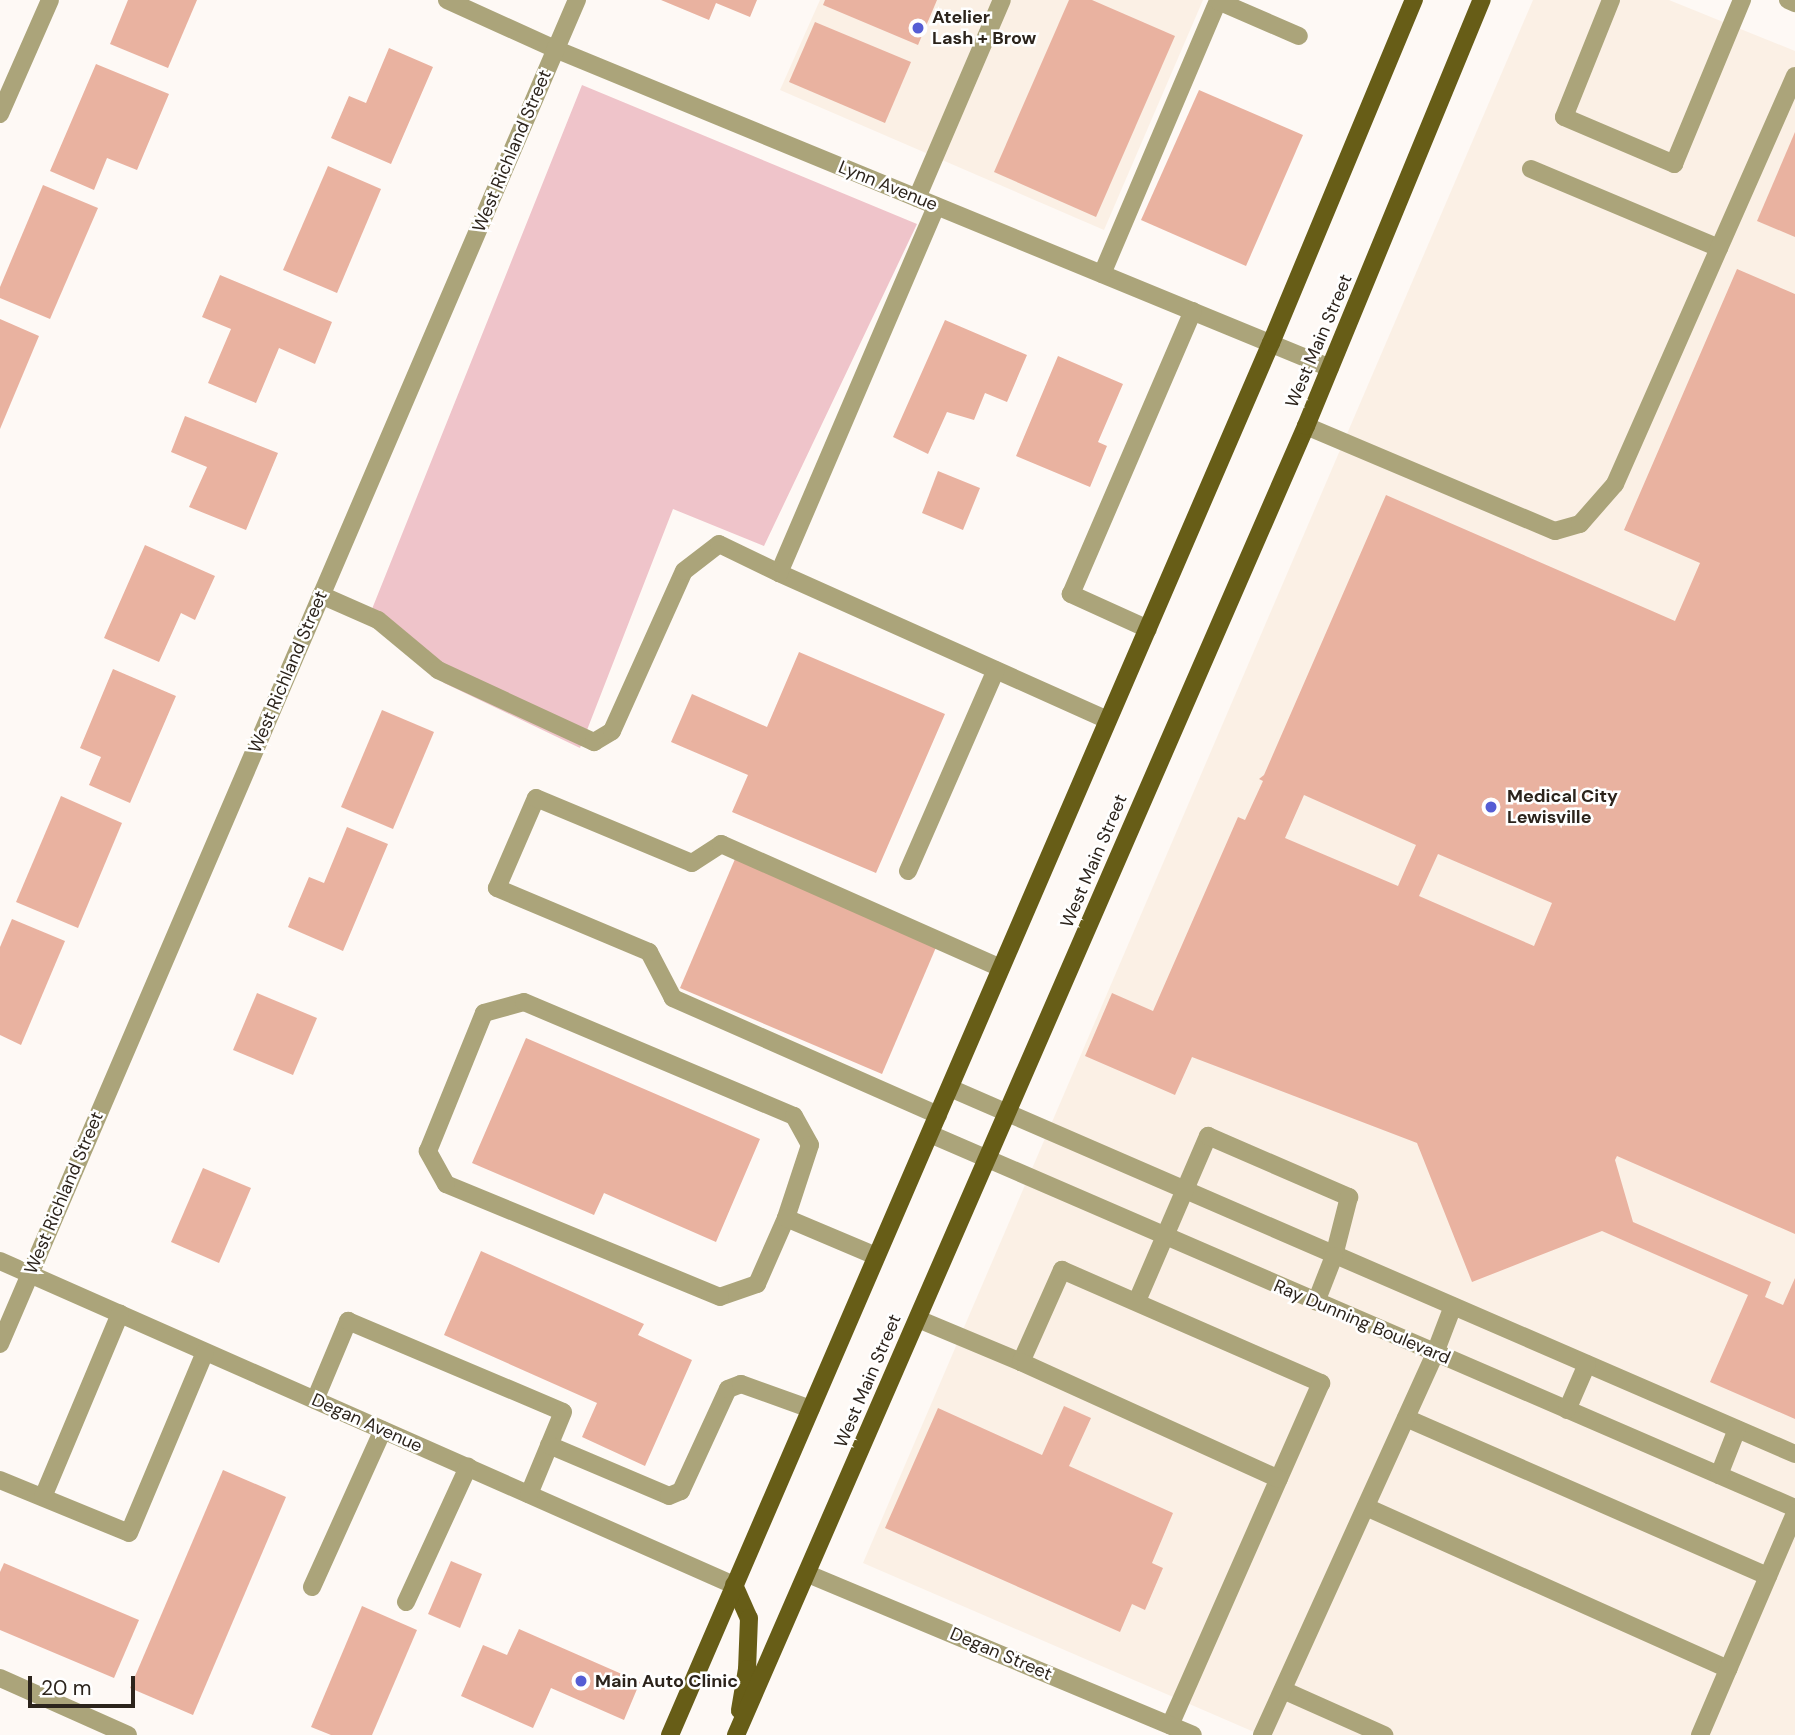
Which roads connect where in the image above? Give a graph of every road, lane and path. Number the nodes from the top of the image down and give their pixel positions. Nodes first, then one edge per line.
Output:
1 (50, 0) edge
2 (446, 0) edge
3 (577, 0) edge
4 (1002, 0) edge
5 (1414, 0) edge
6 (1482, 0) edge
7 (1611, 0) edge
8 (1742, 0) edge
9 (1788, 0) edge
10 (1795, 3) edge
11 (1299, 36) dead end
12 (555, 49) junction
13 (1795, 76) edge
14 (0, 114) edge
15 (1531, 169) dead end
16 (917, 198) junction
17 (936, 205) junction
18 (1719, 248) junction
19 (1102, 274) junction
20 (1192, 311) junction
21 (1271, 344) junction
22 (1330, 368) junction
23 (1306, 426) junction
24 (779, 573) junction
25 (321, 595) junction
26 (1148, 629) junction
27 (996, 670) junction
28 (1108, 720) junction
29 (908, 872) dead end
30 (1001, 968) junction
31 (950, 1088) junction
32 (1007, 1114) junction
33 (938, 1115) junction
34 (930, 1134) junction
35 (985, 1159) junction
36 (1185, 1191) junction
37 (786, 1219) junction
38 (1165, 1237) junction
39 (876, 1256) junction
40 (1335, 1256) junction
41 (0, 1261) edge
42 (29, 1274) junction
43 (1137, 1301) junction
44 (1316, 1302) junction
45 (1452, 1306) junction
46 (120, 1314) junction
47 (918, 1319) junction
48 (0, 1344) edge
49 (205, 1352) junction
50 (1435, 1353) junction
51 (1021, 1362) junction
52 (1587, 1364) junction
53 (316, 1400) junction
54 (811, 1409) junction
55 (1567, 1410) junction
56 (1406, 1418) junction
57 (1737, 1429) junction
58 (383, 1430) junction
59 (549, 1445) junction
60 (1795, 1454) edge
61 (468, 1467) junction
62 (1719, 1475) junction
63 (1279, 1479) junction
64 (0, 1480) edge
65 (529, 1494) junction
66 (43, 1497) junction
67 (1366, 1507) junction
68 (1795, 1511) edge
69 (808, 1574) junction
70 (1768, 1576) junction
71 (734, 1585) junction
72 (312, 1587) dead end
73 (406, 1602) dead end
74 (1728, 1669) junction
75 (0, 1678) edge
76 (1283, 1690) junction
77 (1170, 1726) junction
78 (128, 1735) edge
79 (670, 1735) edge
80 (736, 1735) edge
81 (1193, 1735) edge
82 (1262, 1735) edge
83 (1384, 1735) edge
84 (1700, 1735) edge

1 - 14 street
2 - 12 street, Lynn Avenue
3 - 12 street, West Richland Street
4 - 16 street
5 - 21 main road
6 - 22 main road, West Main Street
7 - 8 street
9 - 10 street
11 - 19 street
12 - 16 street, Lynn Avenue
12 - 25 street, West Richland Street
13 - 18 street
15 - 18 street
16 - 17 street, Lynn Avenue
17 - 19 street, Lynn Avenue
17 - 24 street
18 - 23 street
19 - 20 street, Lynn Avenue
20 - 21 street, Lynn Avenue
20 - 26 street
21 - 22 street, Lynn Avenue
21 - 26 main road
22 - 23 main road, West Main Street
23 - 32 main road, West Main Street
24 - 25 street
24 - 27 street
25 - 42 street, West Richland Street
26 - 28 main road
27 - 28 street
27 - 29 street
28 - 30 main road
30 - 31 main road
30 - 33 street
31 - 32 street
31 - 33 main road
32 - 35 main road, West Main Street
32 - 36 street
33 - 34 main road
34 - 35 street, Ray Dunning Boulevard
34 - 39 main road
35 - 38 street, Ray Dunning Boulevard
35 - 47 main road, West Main Street
36 - 38 street
36 - 40 street
36 - 40 street
37 - 37 street
37 - 39 street
38 - 43 street
38 - 44 street, Ray Dunning Boulevard
39 - 54 main road
40 - 44 street
40 - 45 street
41 - 42 street, Degan Avenue
42 - 46 street, Degan Avenue
42 - 48 street, West Richland Street
43 - 51 street
43 - 63 street
44 - 50 street, Ray Dunning Boulevard
45 - 50 street
45 - 52 street
46 - 49 street, Degan Avenue
46 - 66 street
47 - 51 street
47 - 69 main road, West Main Street
49 - 53 street, Degan Avenue
49 - 66 street
50 - 55 street, Ray Dunning Boulevard
50 - 56 street
51 - 63 street
52 - 55 street
52 - 57 street
53 - 58 street, Degan Avenue
53 - 59 street
54 - 59 street
54 - 71 main road
55 - 62 street, Ray Dunning Boulevard
56 - 67 street
56 - 70 street
57 - 60 street
57 - 62 street
58 - 61 street, Degan Avenue
58 - 72 street
59 - 65 street
61 - 65 street, Degan Avenue
61 - 73 street
62 - 68 street, Ray Dunning Boulevard
63 - 77 street
64 - 66 street
65 - 71 street, Degan Avenue
67 - 74 street
67 - 76 street
68 - 70 street
69 - 77 street, Degan Street
69 - 80 main road, West Main Street
70 - 74 street
71 - 79 main road
71 - 80 main road
74 - 84 street
75 - 78 street
76 - 82 street
76 - 83 street
77 - 81 street, Degan Street

